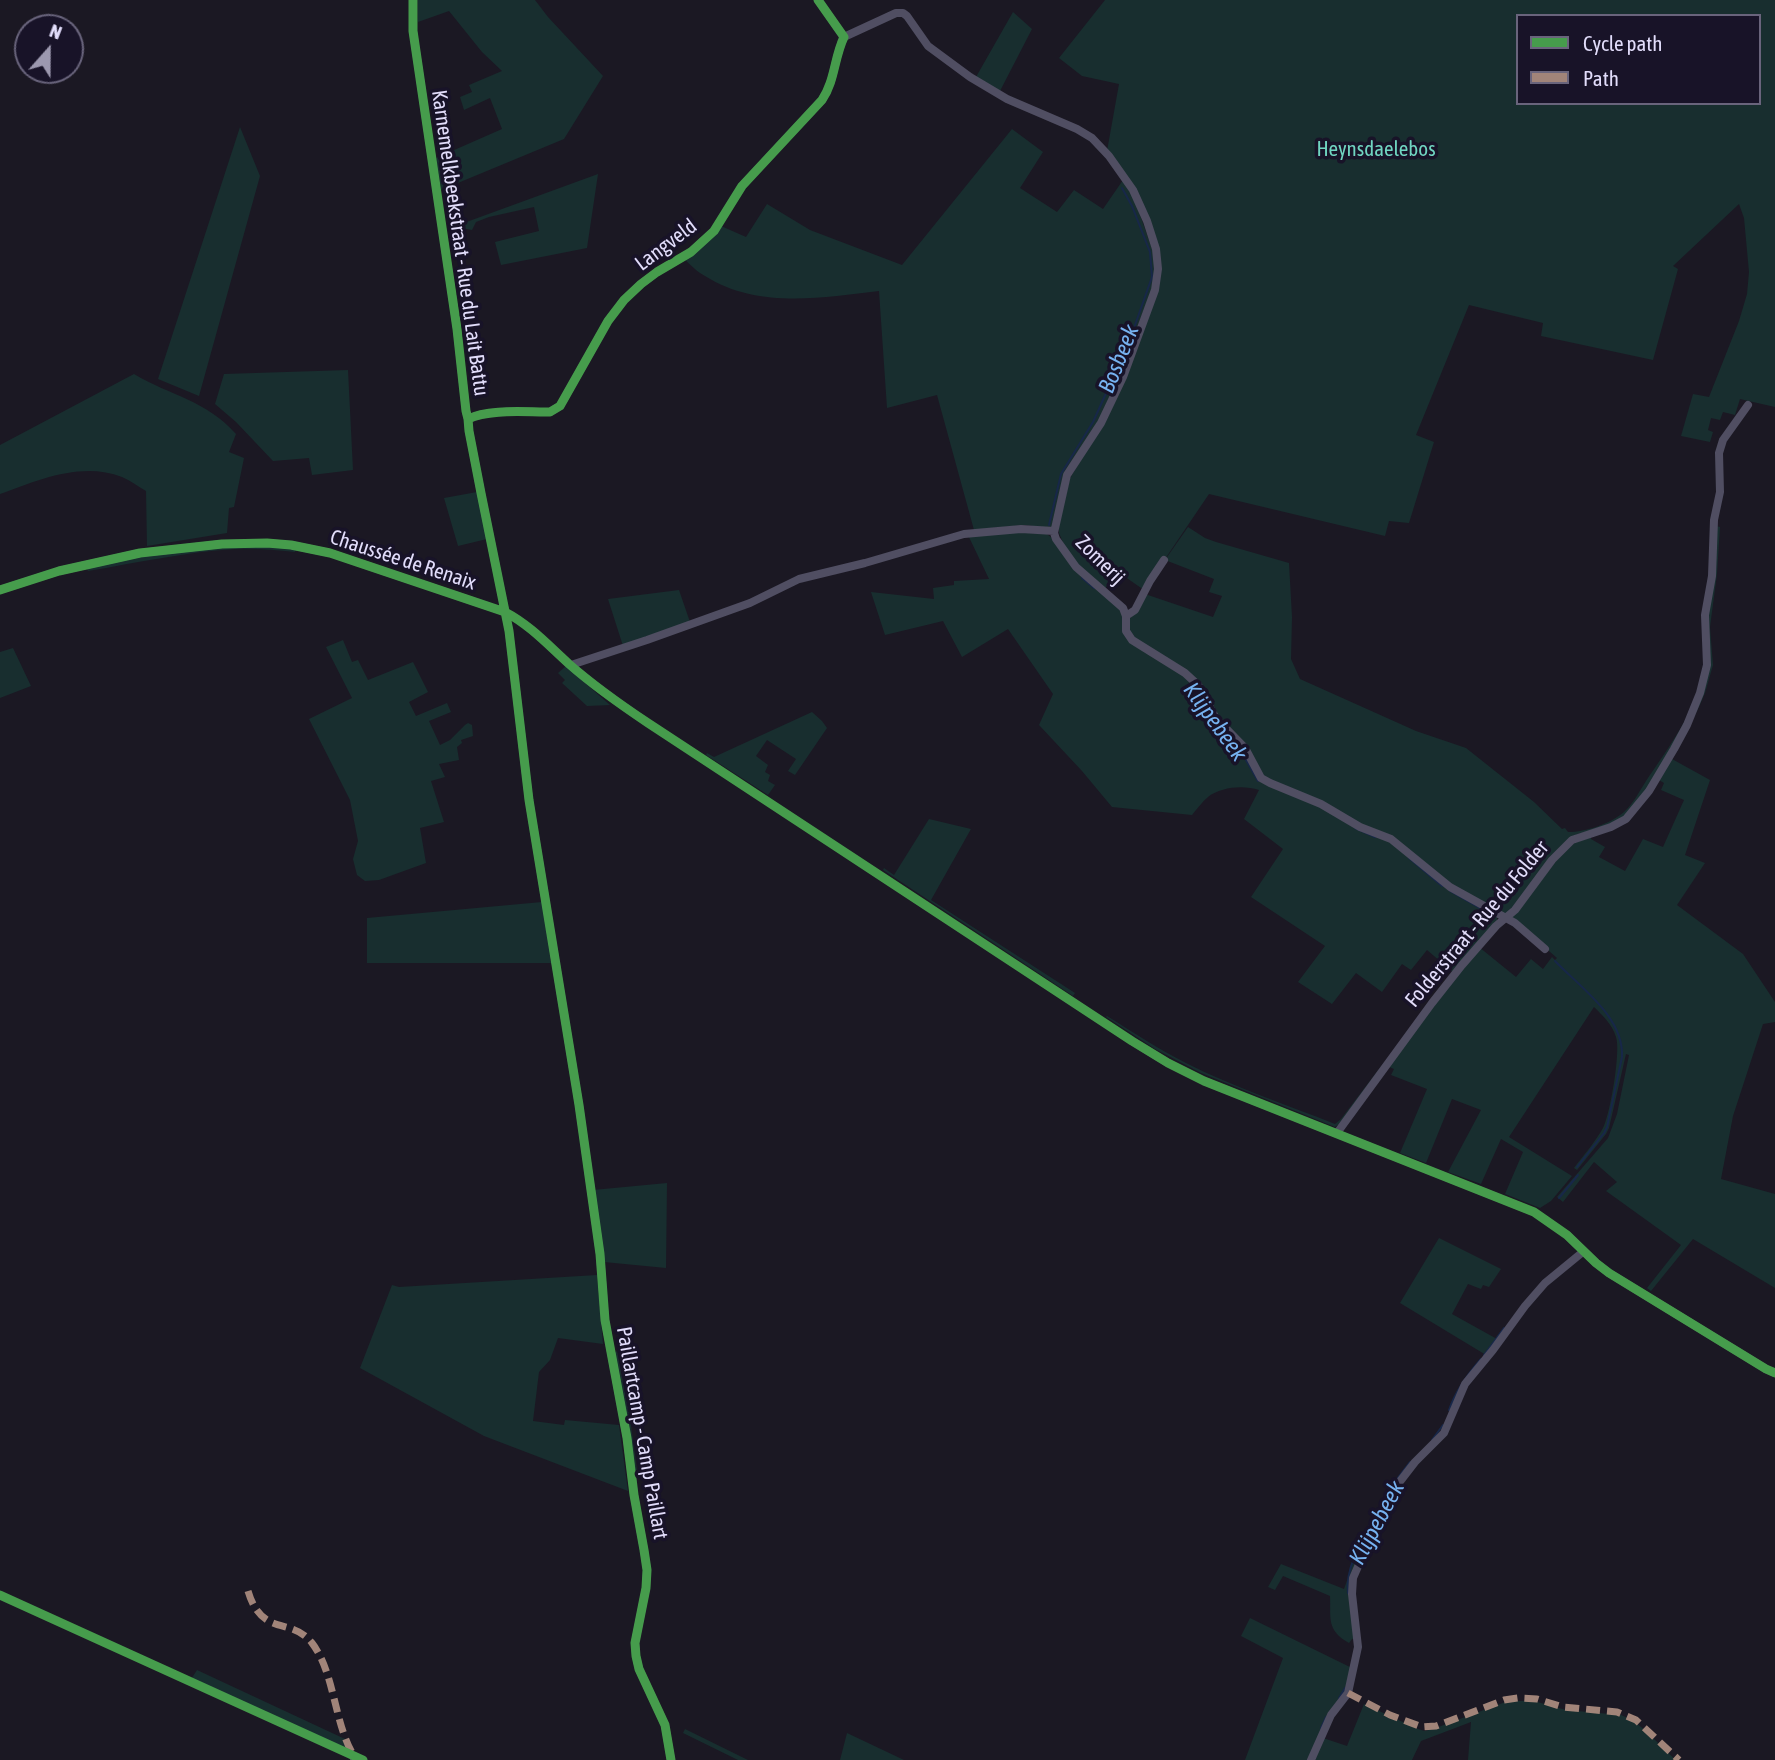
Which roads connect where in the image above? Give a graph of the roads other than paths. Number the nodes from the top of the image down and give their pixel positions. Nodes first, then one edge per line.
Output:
1 (413, 0) edge
2 (818, 0) edge
3 (844, 37) junction
4 (1748, 405) dead end
5 (468, 419) junction
6 (1054, 531) junction
7 (1164, 560) dead end
8 (0, 590) edge
9 (505, 612) junction
10 (1126, 616) junction
11 (571, 665) junction
12 (1505, 917) junction
13 (1545, 949) dead end
14 (579, 1105) joint
15 (1338, 1133) junction
16 (1584, 1251) junction
17 (1775, 1373) edge
18 (671, 1760) edge
19 (1311, 1760) edge

1 - 5 street, Karnemelkbeekstraat - Rue du Lait Battu
2 - 3 street
3 - 5 street, Langveld
3 - 6 street
4 - 12 street, Folderstraat - Rue du Folder
5 - 9 street, Karnemelkbeekstraat - Rue du Lait Battu
6 - 10 street, Zomerij
6 - 11 street, Zomerij
7 - 10 street
8 - 9 street, Chaussée de Renaix
9 - 11 street, Chaussée de Renaix
9 - 14 street, Karnemelkbeekstraat - Rue du Lait Battu
10 - 12 street, Zomerij
11 - 15 street, Chaussée de Renaix
12 - 13 street, Zomerij
12 - 15 street, Folderstraat - Rue du Folder
14 - 18 street, Paillartcamp - Camp Paillart
15 - 16 street, Chaussée de Renaix
16 - 17 street, Chaussée de Renaix
16 - 19 street

